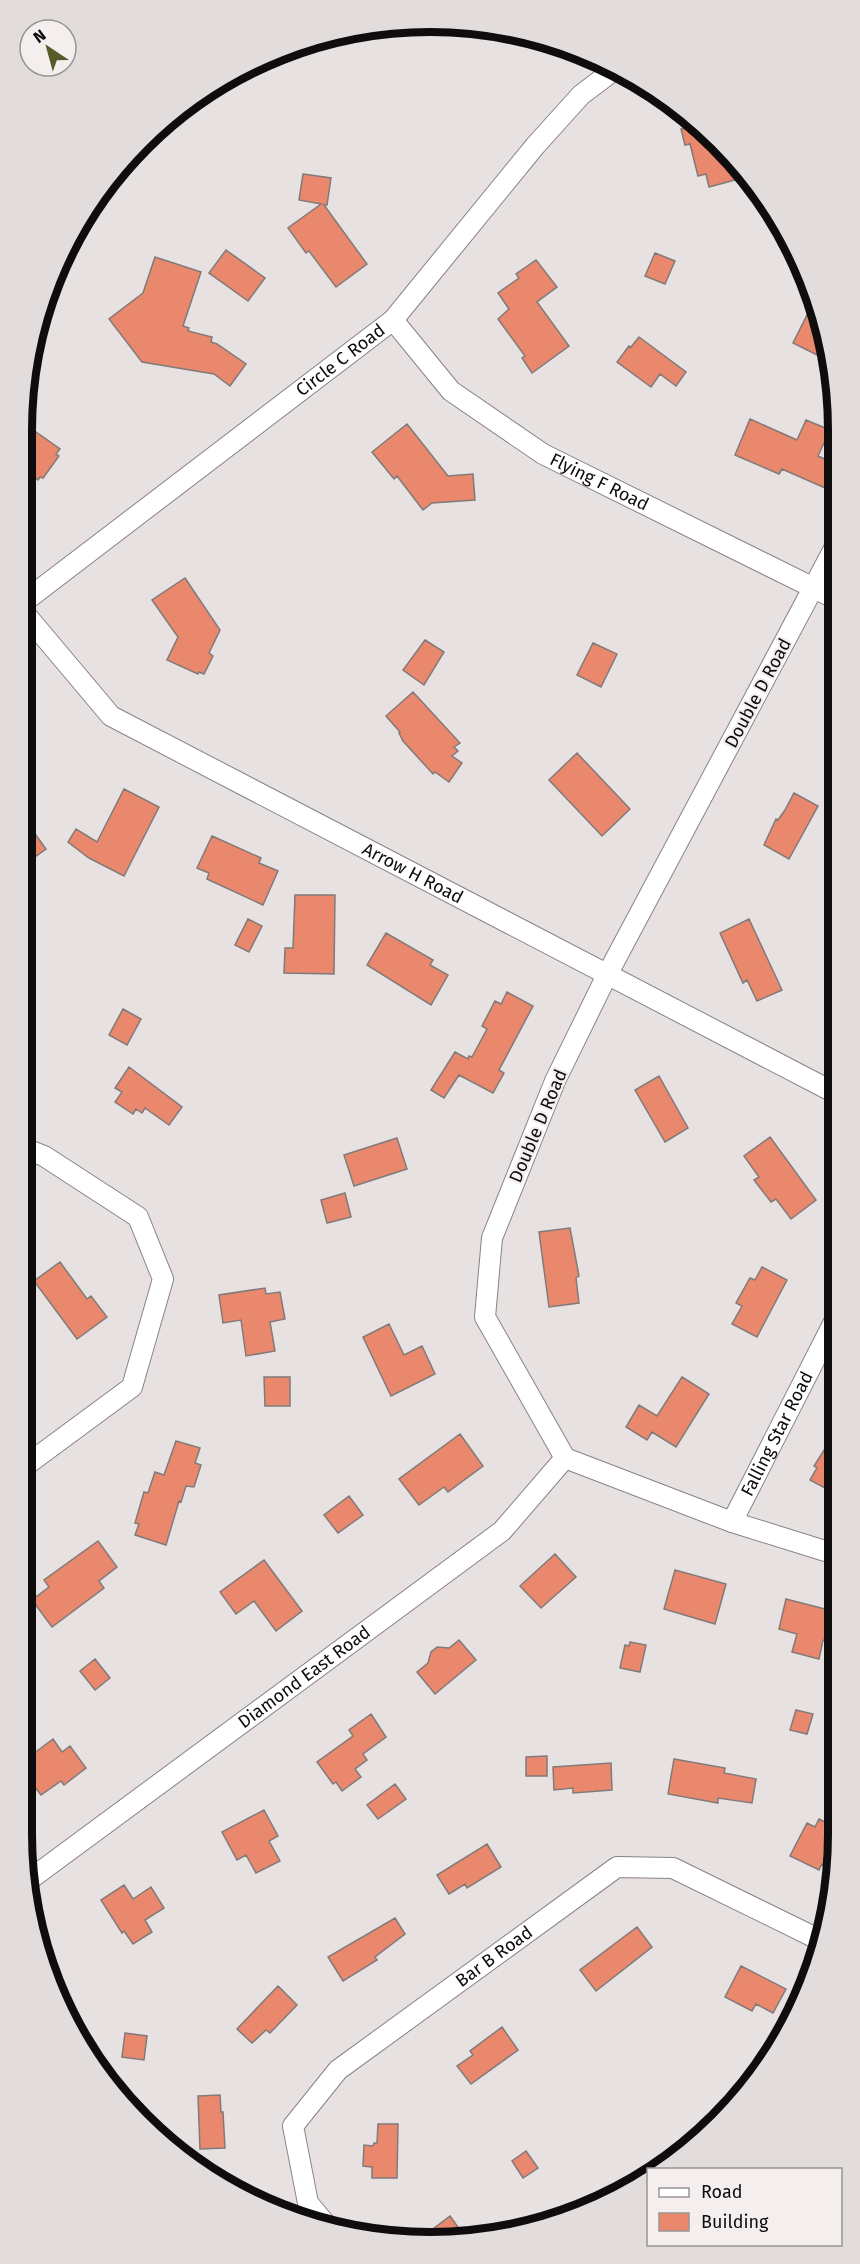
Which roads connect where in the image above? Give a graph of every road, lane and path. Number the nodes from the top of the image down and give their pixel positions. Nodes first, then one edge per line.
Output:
1 (608, 74) edge
2 (393, 320) junction
3 (828, 560) edge
4 (814, 587) junction
5 (828, 595) edge
6 (32, 596) edge
7 (32, 622) edge
8 (607, 975) junction
9 (828, 1089) edge
10 (32, 1151) edge
11 (828, 1334) edge
12 (565, 1458) junction
13 (32, 1461) edge
14 (732, 1522) junction
15 (828, 1552) edge
16 (34, 1876) edge
17 (815, 1938) edge
18 (319, 2217) edge

1 - 2 street, Circle C Road
2 - 4 street, Flying F Road
2 - 6 street, Circle C Road
3 - 4 street, Double D Road
4 - 5 street, Flying F Road
4 - 8 street, Double D Road
7 - 8 street, Arrow H Road
8 - 9 street, Arrow H Road
8 - 12 street, Double D Road
10 - 13 street
11 - 14 street, Falling Star Road
12 - 14 street
12 - 16 street, Diamond East Road
14 - 15 street
17 - 18 street, Bar B Road

